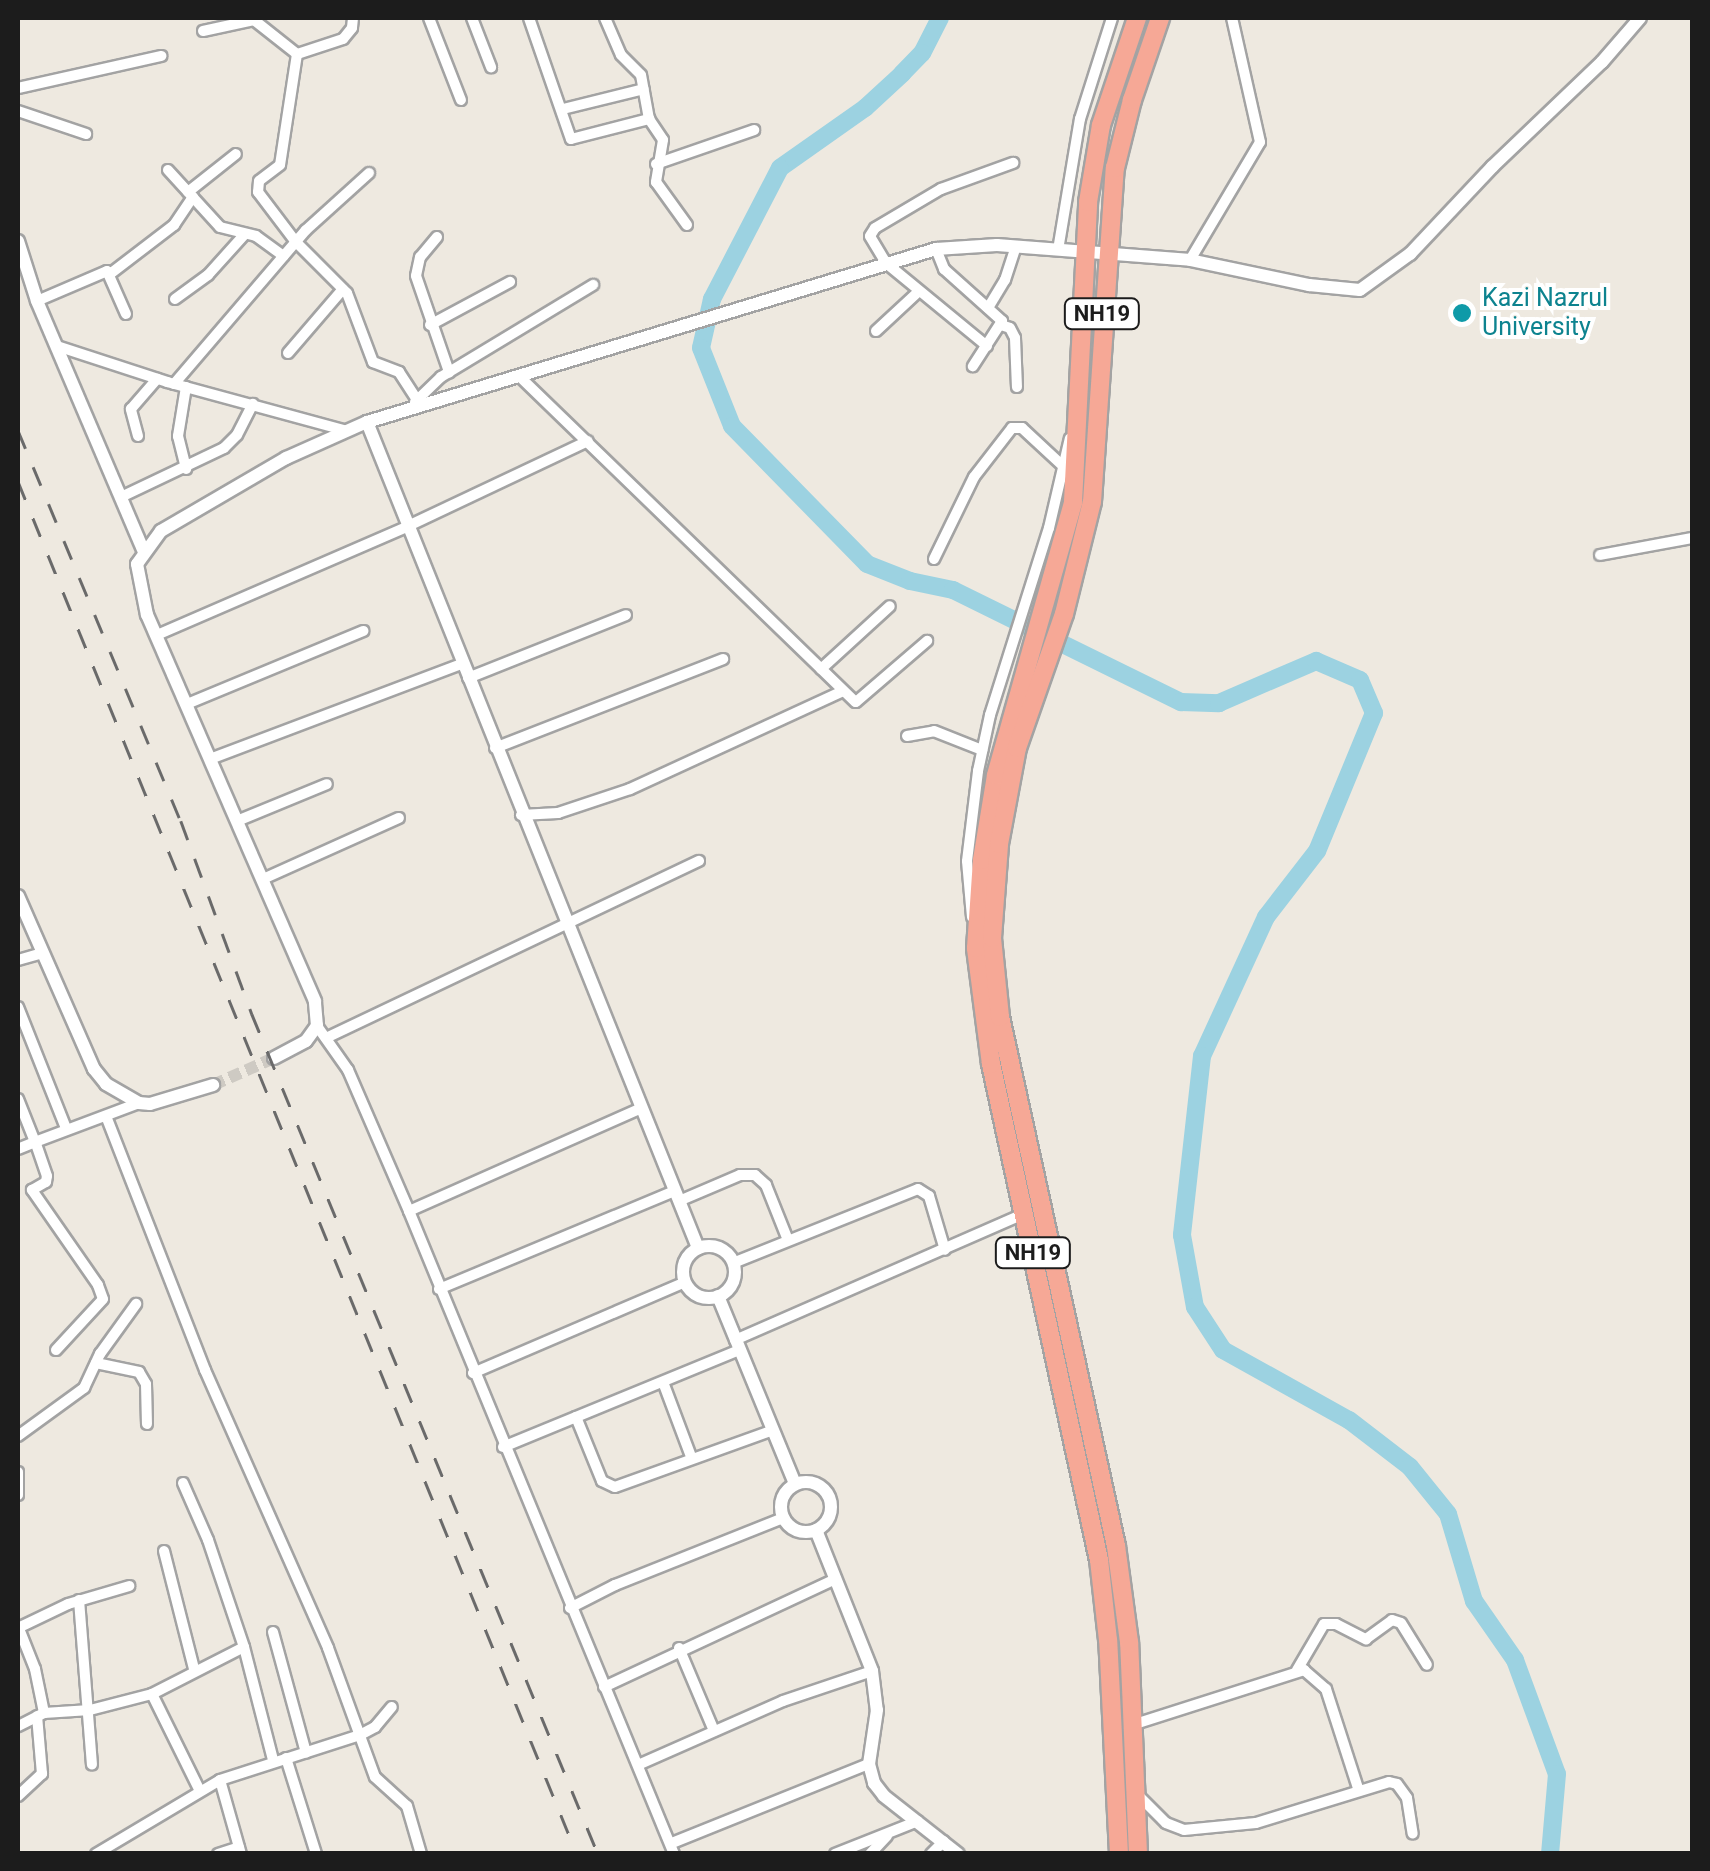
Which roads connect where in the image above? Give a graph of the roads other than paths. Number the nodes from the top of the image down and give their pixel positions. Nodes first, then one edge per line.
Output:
1 (353, 18) edge
2 (430, 18) edge
3 (472, 18) edge
4 (604, 18) edge
5 (1112, 18) edge
6 (1160, 18) edge
7 (1232, 18) edge
8 (1640, 18) edge
9 (533, 19) edge
10 (1134, 20) edge
11 (202, 31) dead end
12 (297, 54) junction
13 (161, 56) dead end
14 (492, 67) dead end
15 (18, 88) edge
16 (644, 89) junction
17 (460, 100) dead end
18 (564, 109) junction
19 (18, 110) edge
20 (649, 120) junction
21 (754, 130) dead end
22 (86, 134) dead end
23 (236, 154) dead end
24 (656, 164) junction
25 (1013, 164) dead end
26 (168, 170) dead end
27 (369, 174) dead end
28 (191, 194) junction
29 (687, 225) dead end
30 (244, 234) junction
31 (437, 236) dead end
32 (18, 240) edge
33 (296, 242) junction
34 (1016, 247) junction
35 (936, 248) junction
36 (1058, 250) junction
37 (1083, 252) junction
38 (1106, 252) junction
39 (284, 256) junction
40 (1190, 260) junction
41 (886, 264) junction
42 (110, 274) junction
43 (510, 282) dead end
44 (593, 286) dead end
45 (343, 289) junction
46 (918, 291) junction
47 (175, 299) dead end
48 (37, 302) junction
49 (988, 308) junction
50 (126, 314) dead end
51 (430, 325) junction
52 (1001, 325) junction
53 (876, 331) dead end
54 (57, 346) junction
55 (986, 346) junction
56 (288, 353) dead end
57 (973, 366) dead end
58 (449, 372) junction
59 (518, 375) junction
60 (157, 379) junction
61 (1081, 382) junction
62 (180, 386) junction
63 (1017, 387) dead end
64 (414, 403) junction
65 (253, 404) junction
66 (367, 422) junction
67 (347, 430) junction
68 (138, 436) dead end
69 (588, 441) junction
70 (1063, 466) junction
71 (186, 469) junction
72 (121, 498) junction
73 (406, 526) junction
74 (1692, 538) edge
75 (144, 550) junction
76 (1600, 555) dead end
77 (934, 559) dead end
78 (1034, 603) junction
79 (890, 606) dead end
80 (626, 615) dead end
81 (362, 631) dead end
82 (157, 635) junction
83 (928, 641) dead end
84 (723, 658) dead end
85 (462, 664) junction
86 (821, 668) junction
87 (468, 678) junction
88 (842, 691) junction
89 (187, 704) junction
90 (908, 736) dead end
91 (495, 748) junction
92 (982, 750) junction
93 (210, 759) junction
94 (327, 784) dead end
95 (521, 814) junction
96 (399, 818) dead end
97 (237, 821) junction
98 (699, 861) dead end
99 (263, 879) junction
100 (18, 896) edge
101 (565, 922) junction
102 (976, 948) junction
103 (43, 953) junction
104 (18, 960) edge
105 (18, 1007) edge
106 (322, 1032) junction
107 (274, 1058) tunnel mouth
108 (214, 1084) tunnel mouth
109 (18, 1099) edge
110 (139, 1103) junction
111 (641, 1108) junction
112 (106, 1116) junction
113 (66, 1128) junction
114 (35, 1142) junction
115 (18, 1150) edge
116 (677, 1196) junction
117 (409, 1211) junction
118 (1024, 1214) junction
119 (788, 1240) junction
120 (698, 1248) junction
121 (945, 1250) junction
122 (733, 1262) junction
123 (685, 1282) junction
124 (439, 1289) junction
125 (718, 1296) junction
126 (136, 1304) dead end
127 (737, 1345) junction
128 (56, 1350) dead end
129 (96, 1363) junction
130 (473, 1373) junction
131 (662, 1382) junction
132 (576, 1417) junction
133 (146, 1424) dead end
134 (772, 1430) junction
135 (18, 1436) edge
136 (503, 1448) junction
137 (692, 1460) junction
138 (18, 1472) edge
139 (183, 1483) dead end
140 (795, 1484) junction
141 (18, 1494) edge
142 (783, 1518) junction
143 (816, 1530) junction
144 (164, 1551) dead end
145 (836, 1579) junction
146 (129, 1586) dead end
147 (78, 1600) junction
148 (570, 1608) junction
149 (18, 1627) edge
150 (273, 1632) dead end
151 (244, 1648) junction
152 (679, 1648) junction
153 (1427, 1666) dead end
154 (194, 1669) junction
155 (1297, 1670) junction
156 (872, 1671) junction
157 (604, 1686) junction
158 (152, 1694) junction
159 (392, 1708) dead end
160 (85, 1710) junction
161 (41, 1714) junction
162 (1132, 1725) junction
163 (18, 1726) edge
164 (714, 1731) junction
165 (360, 1735) junction
166 (306, 1753) junction
167 (279, 1759) junction
168 (92, 1764) dead end
169 (869, 1764) junction
170 (638, 1766) junction
171 (220, 1780) junction
172 (1358, 1788) junction
173 (200, 1790) junction
174 (1136, 1793) junction
175 (18, 1796) edge
176 (918, 1820) junction
177 (891, 1832) junction
178 (1414, 1834) dead end
179 (944, 1841) junction
180 (673, 1848) edge
181 (240, 1850) edge
182 (96, 1854) edge
183 (218, 1854) edge
184 (316, 1854) edge
185 (421, 1854) edge
186 (836, 1854) edge
187 (870, 1854) edge
188 (932, 1854) edge
189 (958, 1854) edge
190 (1119, 1854) edge
191 (1138, 1854) edge

1 - 12 street
2 - 17 street
3 - 14 street
4 - 16 street
5 - 36 street
6 - 38 highway, NH19
7 - 40 street
8 - 40 street
9 - 18 street
10 - 37 highway, NH19
11 - 12 street
12 - 33 street
13 - 15 street
16 - 18 street
16 - 20 street
18 - 20 street
19 - 22 street
20 - 24 street
21 - 24 street
23 - 28 street
24 - 29 street
25 - 41 street
26 - 28 street
27 - 33 street
28 - 30 street
28 - 42 street
30 - 39 street
30 - 47 street
31 - 51 street
32 - 48 street
33 - 39 street
33 - 45 street
34 - 35 street
34 - 36 street
34 - 49 street
35 - 41 street
35 - 49 street
36 - 37 street
37 - 38 street
37 - 61 highway, NH19
38 - 40 street
38 - 162 highway, NH19
39 - 62 street
41 - 46 street
41 - 59 street
42 - 48 street
42 - 50 street
43 - 51 street
44 - 58 street
45 - 56 street
45 - 64 street
46 - 53 street
46 - 55 street
48 - 54 street
49 - 52 street
51 - 58 street
52 - 55 street
52 - 63 street
54 - 60 street
54 - 72 street
55 - 57 street
58 - 64 street
59 - 64 street
59 - 69 street
60 - 62 street
60 - 68 street
61 - 70 street
61 - 78 highway, NH19
62 - 65 street
62 - 71 street
64 - 66 street
65 - 67 street
65 - 71 street
66 - 67 street
66 - 73 street
67 - 75 street
69 - 73 street
69 - 86 street
70 - 77 street
70 - 78 street
71 - 72 street
72 - 75 street
73 - 82 street
73 - 85 street
74 - 76 street
75 - 82 street
78 - 92 street
78 - 102 highway, NH19
79 - 86 street
80 - 87 street
81 - 89 street
82 - 89 street
83 - 88 street
84 - 91 street
85 - 87 street
85 - 93 street
86 - 88 street
87 - 91 street
88 - 95 street
89 - 93 street
90 - 92 street
91 - 95 street
92 - 102 street
93 - 97 street
94 - 97 street
95 - 101 street
96 - 99 street
97 - 99 street
98 - 101 street
99 - 106 street
100 - 103 street
101 - 106 street
101 - 111 street
102 - 118 highway, NH19
103 - 104 street
103 - 110 street
105 - 113 street
106 - 107 street
106 - 117 street
108 - 110 street
109 - 114 street
110 - 112 street
111 - 116 street
111 - 117 street
112 - 113 street
112 - 165 street
113 - 114 street
114 - 115 street
114 - 128 street
116 - 119 street
116 - 120 street
116 - 124 street
117 - 124 street
118 - 121 street
118 - 190 highway, NH19
119 - 121 street
119 - 122 street
120 - 122 street
120 - 123 street
121 - 127 street
122 - 125 street
123 - 125 street
123 - 130 street
124 - 130 street
125 - 127 street
126 - 129 street
127 - 131 street
127 - 134 street
129 - 133 street
129 - 135 street
130 - 136 street
131 - 132 street
131 - 137 street
132 - 136 street
132 - 137 street
134 - 137 street
134 - 140 street
136 - 148 street
138 - 141 street
139 - 151 street
140 - 142 street
140 - 143 street
142 - 143 street
142 - 148 street
143 - 145 street
144 - 154 street
145 - 152 street
145 - 156 street
146 - 147 street
147 - 149 street
147 - 160 street
148 - 157 street
149 - 161 street
150 - 166 street
151 - 154 street
151 - 167 street
152 - 157 street
152 - 164 street
153 - 155 street
154 - 158 street
155 - 162 street
155 - 172 street
156 - 164 street
156 - 169 street
157 - 170 street
158 - 160 street
158 - 173 street
159 - 165 street
160 - 161 street
160 - 168 street
161 - 163 street
161 - 175 street
162 - 174 highway, NH19
164 - 170 street
165 - 166 street
165 - 185 street
166 - 167 street
167 - 171 street
167 - 184 street
169 - 176 street
169 - 180 street
170 - 180 street
171 - 173 street
171 - 181 street
172 - 174 street
172 - 178 street
173 - 182 street
174 - 191 highway, NH19
176 - 177 street
176 - 179 street
177 - 186 street
177 - 187 street
179 - 188 street
179 - 189 street
181 - 183 street

